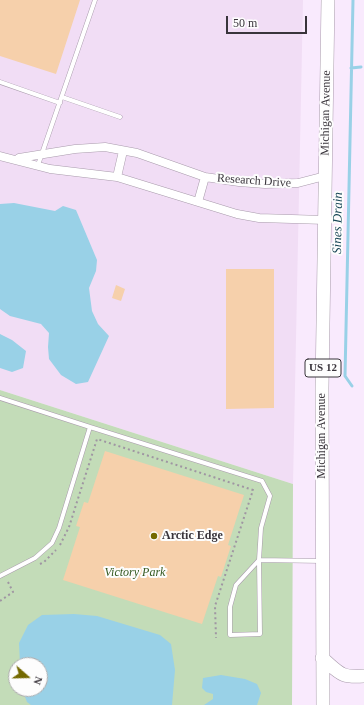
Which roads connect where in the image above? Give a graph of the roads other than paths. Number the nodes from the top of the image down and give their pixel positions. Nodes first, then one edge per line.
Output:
1 (95, 0) edge
2 (328, 0) edge
3 (0, 82) edge
4 (62, 97) junction
5 (60, 102) junction
6 (120, 117) dead end
7 (123, 151) junction
8 (42, 154) junction
9 (0, 156) edge
10 (16, 159) junction
11 (38, 166) junction
12 (325, 176) junction
13 (117, 177) junction
14 (205, 177) junction
15 (198, 202) junction
16 (325, 220) junction
17 (0, 398) edge
18 (90, 427) junction
19 (259, 560) junction
20 (322, 561) junction
21 (0, 576) edge
22 (322, 658) junction
23 (364, 676) edge
24 (323, 705) edge

1 - 4 lane
2 - 12 main road, Michigan Avenue / US 12
3 - 5 lane
4 - 5 lane
4 - 6 lane
5 - 8 lane
7 - 8 street, Research Drive
7 - 13 street
7 - 14 street, Research Drive
8 - 10 street, Research Drive
8 - 11 lane
9 - 10 street, Research Drive
10 - 11 street, Research Drive
11 - 13 street, Research Drive
12 - 14 street, Research Drive
12 - 16 main road, Michigan Avenue / US 12
13 - 15 street, Research Drive
14 - 15 street, Research Drive
15 - 16 street, Research Drive
16 - 20 main road, Michigan Avenue / US 12
17 - 18 lane
18 - 19 lane
18 - 21 lane
19 - 19 lane
19 - 20 lane
20 - 22 main road, Michigan Avenue / US 12
22 - 23 main road
22 - 24 main road, Michigan Avenue / US 12

